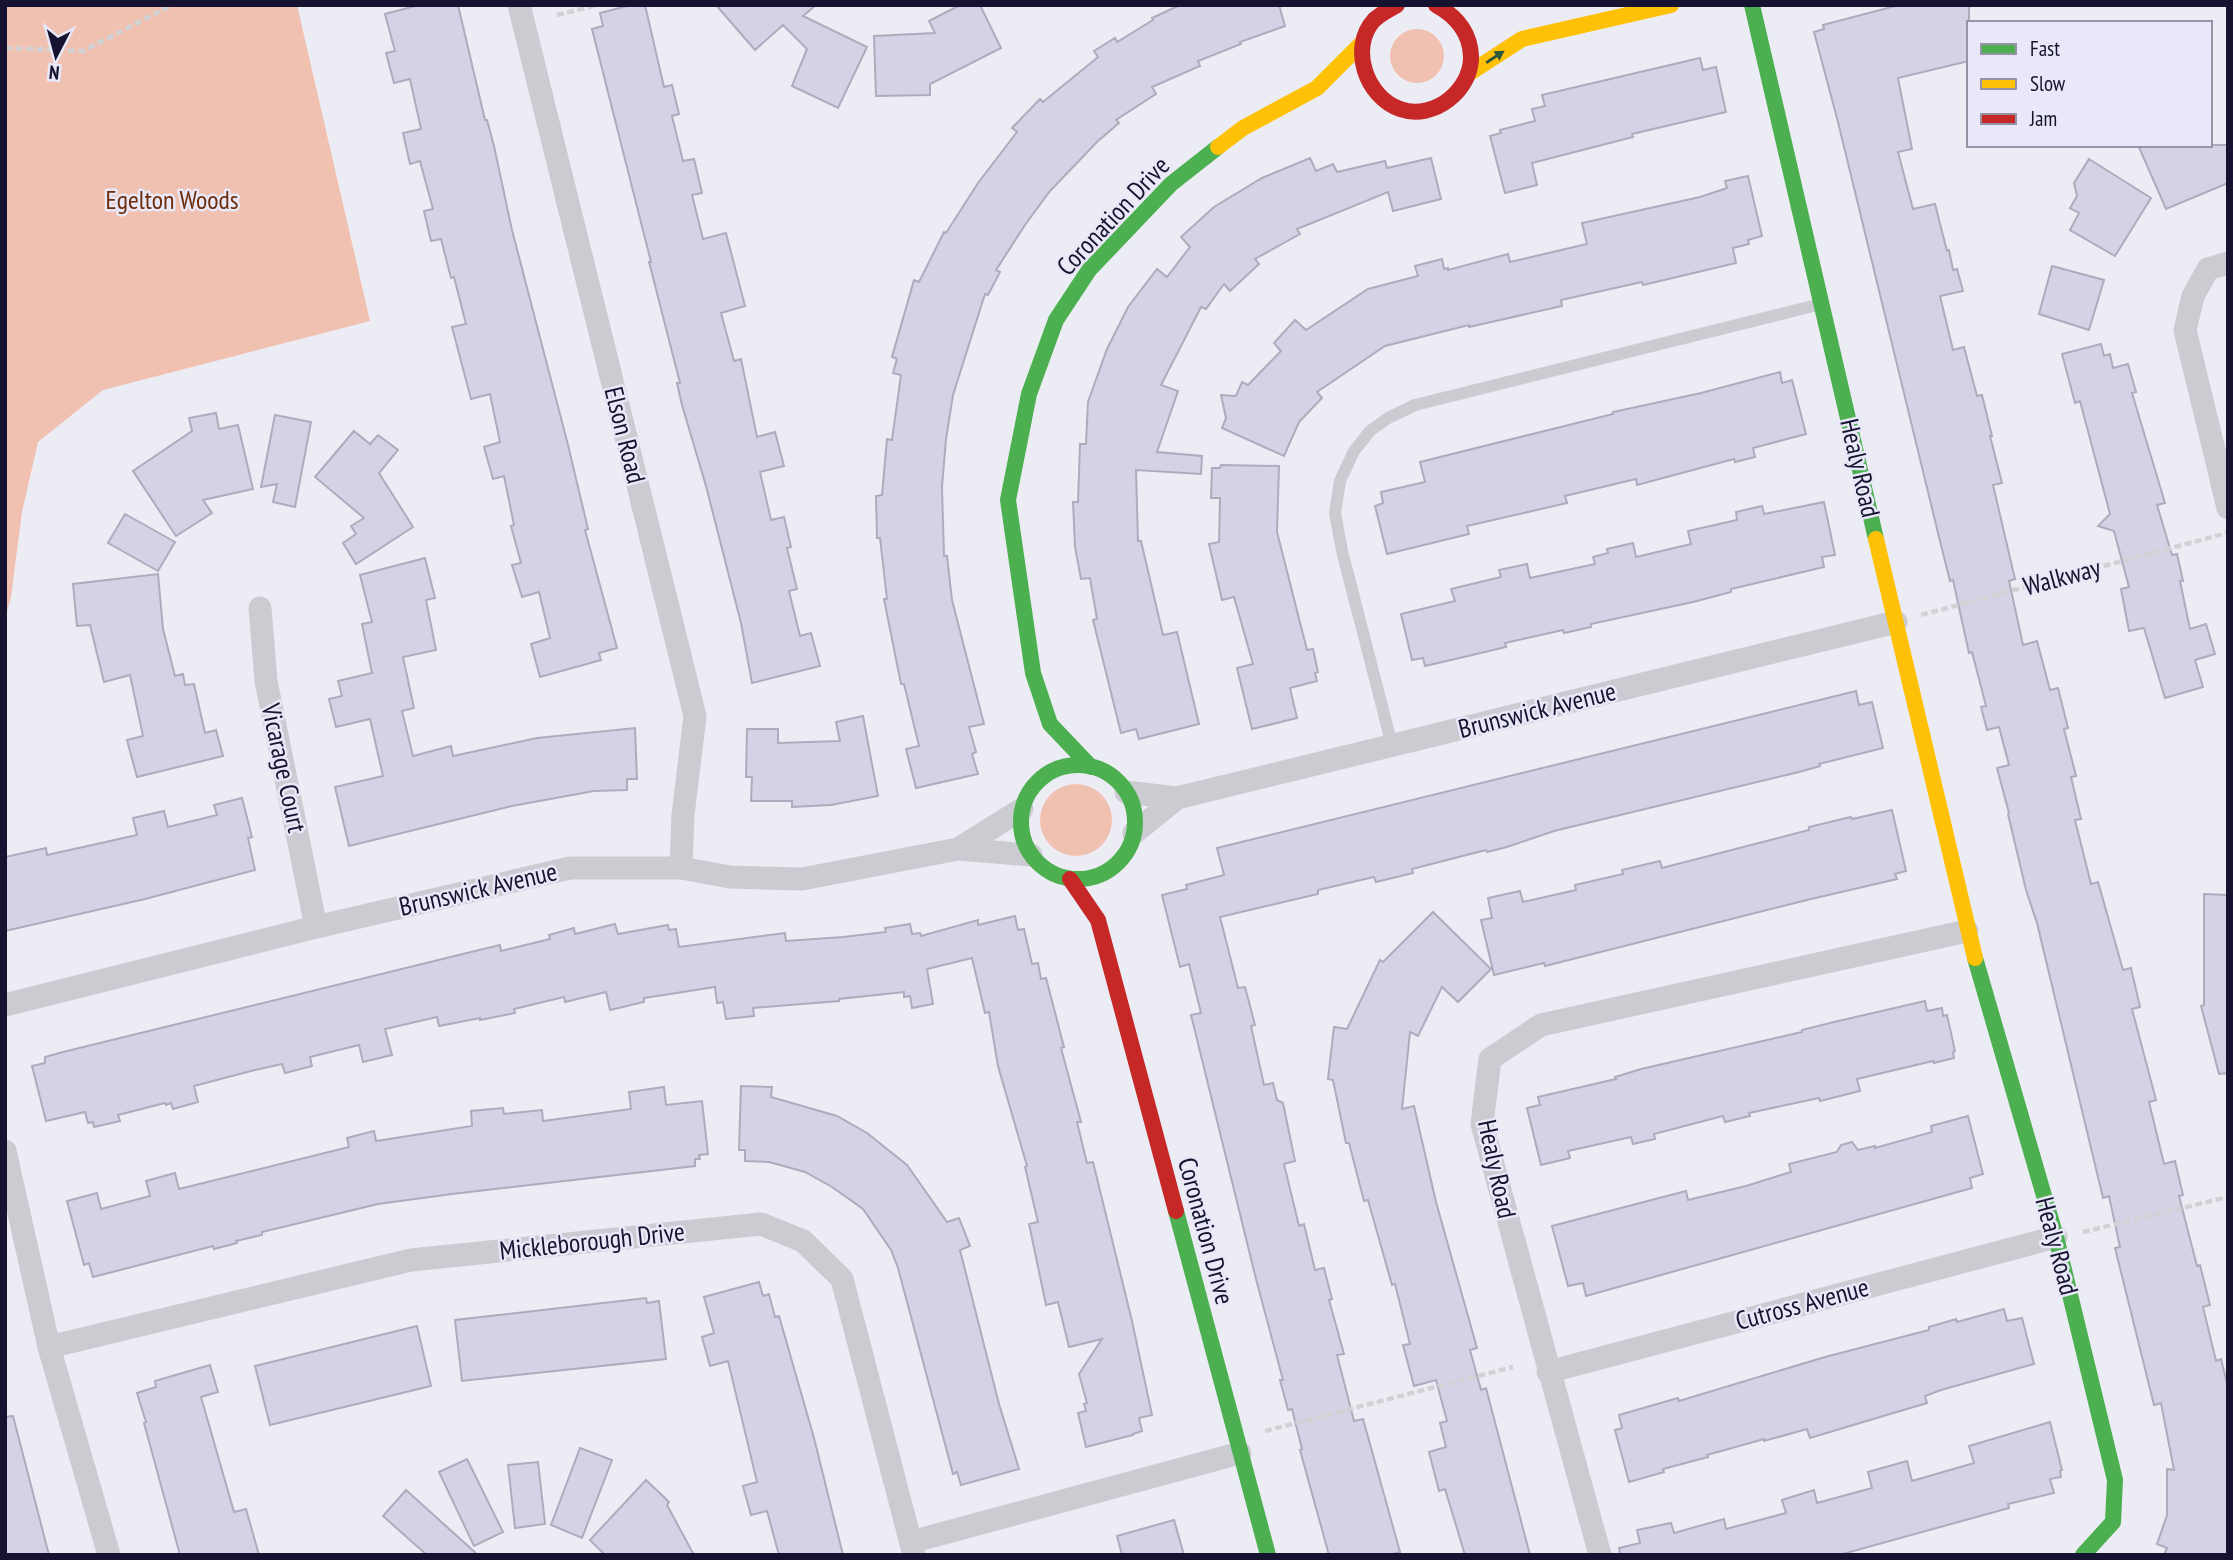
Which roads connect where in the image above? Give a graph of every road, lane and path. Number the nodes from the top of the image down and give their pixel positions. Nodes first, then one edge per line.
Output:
1 (172, 5) edge
2 (519, 5) edge
3 (597, 5) edge
4 (1396, 5) edge
5 (1436, 5) edge
6 (1671, 5) edge
7 (1752, 5) edge
8 (1378, 12) edge
9 (556, 15) dead end
10 (1459, 21) junction
11 (1478, 27) dead end
12 (1499, 33) dead end
13 (1522, 39) junction
14 (1362, 43) junction
15 (5, 48) edge
16 (1468, 75) junction
17 (1317, 88) junction
18 (1376, 94) junction
19 (2228, 263) edge
20 (1822, 304) junction
21 (2228, 508) edge
22 (2228, 533) edge
23 (260, 608) dead end
24 (1896, 622) junction
25 (1050, 724) junction
26 (1046, 743) dead end
27 (1392, 745) junction
28 (1041, 763) dead end
29 (1091, 767) junction
30 (1036, 784) junction
31 (1126, 792) junction
32 (1177, 798) junction
33 (1022, 809) junction
34 (1134, 832) junction
35 (958, 849) junction
36 (1031, 855) junction
37 (681, 868) junction
38 (1112, 868) junction
39 (1070, 879) junction
40 (1098, 920) junction
41 (316, 927) junction
42 (1967, 931) junction
43 (5, 1005) edge
44 (5, 1152) edge
45 (2228, 1197) edge
46 (2079, 1233) dead end
47 (2056, 1237) junction
48 (49, 1347) junction
49 (1513, 1367) dead end
50 (1548, 1372) junction
51 (1261, 1432) dead end
52 (1240, 1453) junction
53 (912, 1549) edge
54 (109, 1555) edge
55 (1268, 1555) edge
56 (1600, 1555) edge
57 (2083, 1555) edge

1 - 15 path
2 - 37 street, Elson Road
3 - 9 path
4 - 8 street
5 - 10 street
6 - 13 street
7 - 20 street, Healy Road
8 - 14 street, Coronation Drive
10 - 11 street
10 - 16 street
12 - 13 street
16 -> 13 street
14 - 17 street, Coronation Drive
14 - 18 street
16 - 18 street
17 - 18 street
17 - 25 street, Coronation Drive
19 - 21 street
20 - 24 street, Healy Road
20 - 27 lane
22 - 24 path, Walkway
23 - 41 street, Vicarage Court
24 - 27 street, Brunswick Avenue
24 - 42 street, Healy Road
25 - 26 street
25 - 29 street, Coronation Drive
27 - 32 street, Brunswick Avenue
28 - 30 street
29 - 30 street
29 - 31 street
30 - 33 street
31 - 32 street, Brunswick Avenue
31 - 34 street
32 - 34 street, Brunswick Avenue
33 - 35 street, Brunswick Avenue
33 - 36 street
34 - 38 street
35 - 36 street, Brunswick Avenue
35 - 37 street, Brunswick Avenue
36 - 39 street
37 - 41 street, Brunswick Avenue
38 - 39 street
38 - 40 street, Coronation Drive
39 - 40 street, Coronation Drive
40 - 52 street, Coronation Drive
41 - 43 street, Brunswick Avenue
42 - 47 street, Healy Road
42 - 50 street, Healy Road
44 - 48 street
45 - 46 path
47 - 50 street, Cutross Avenue
47 - 57 street, Healy Road
48 - 53 street, Mickleborough Drive
48 - 54 street
49 - 51 path
50 - 56 street, Healy Road
52 - 53 street
52 - 55 street, Coronation Drive

